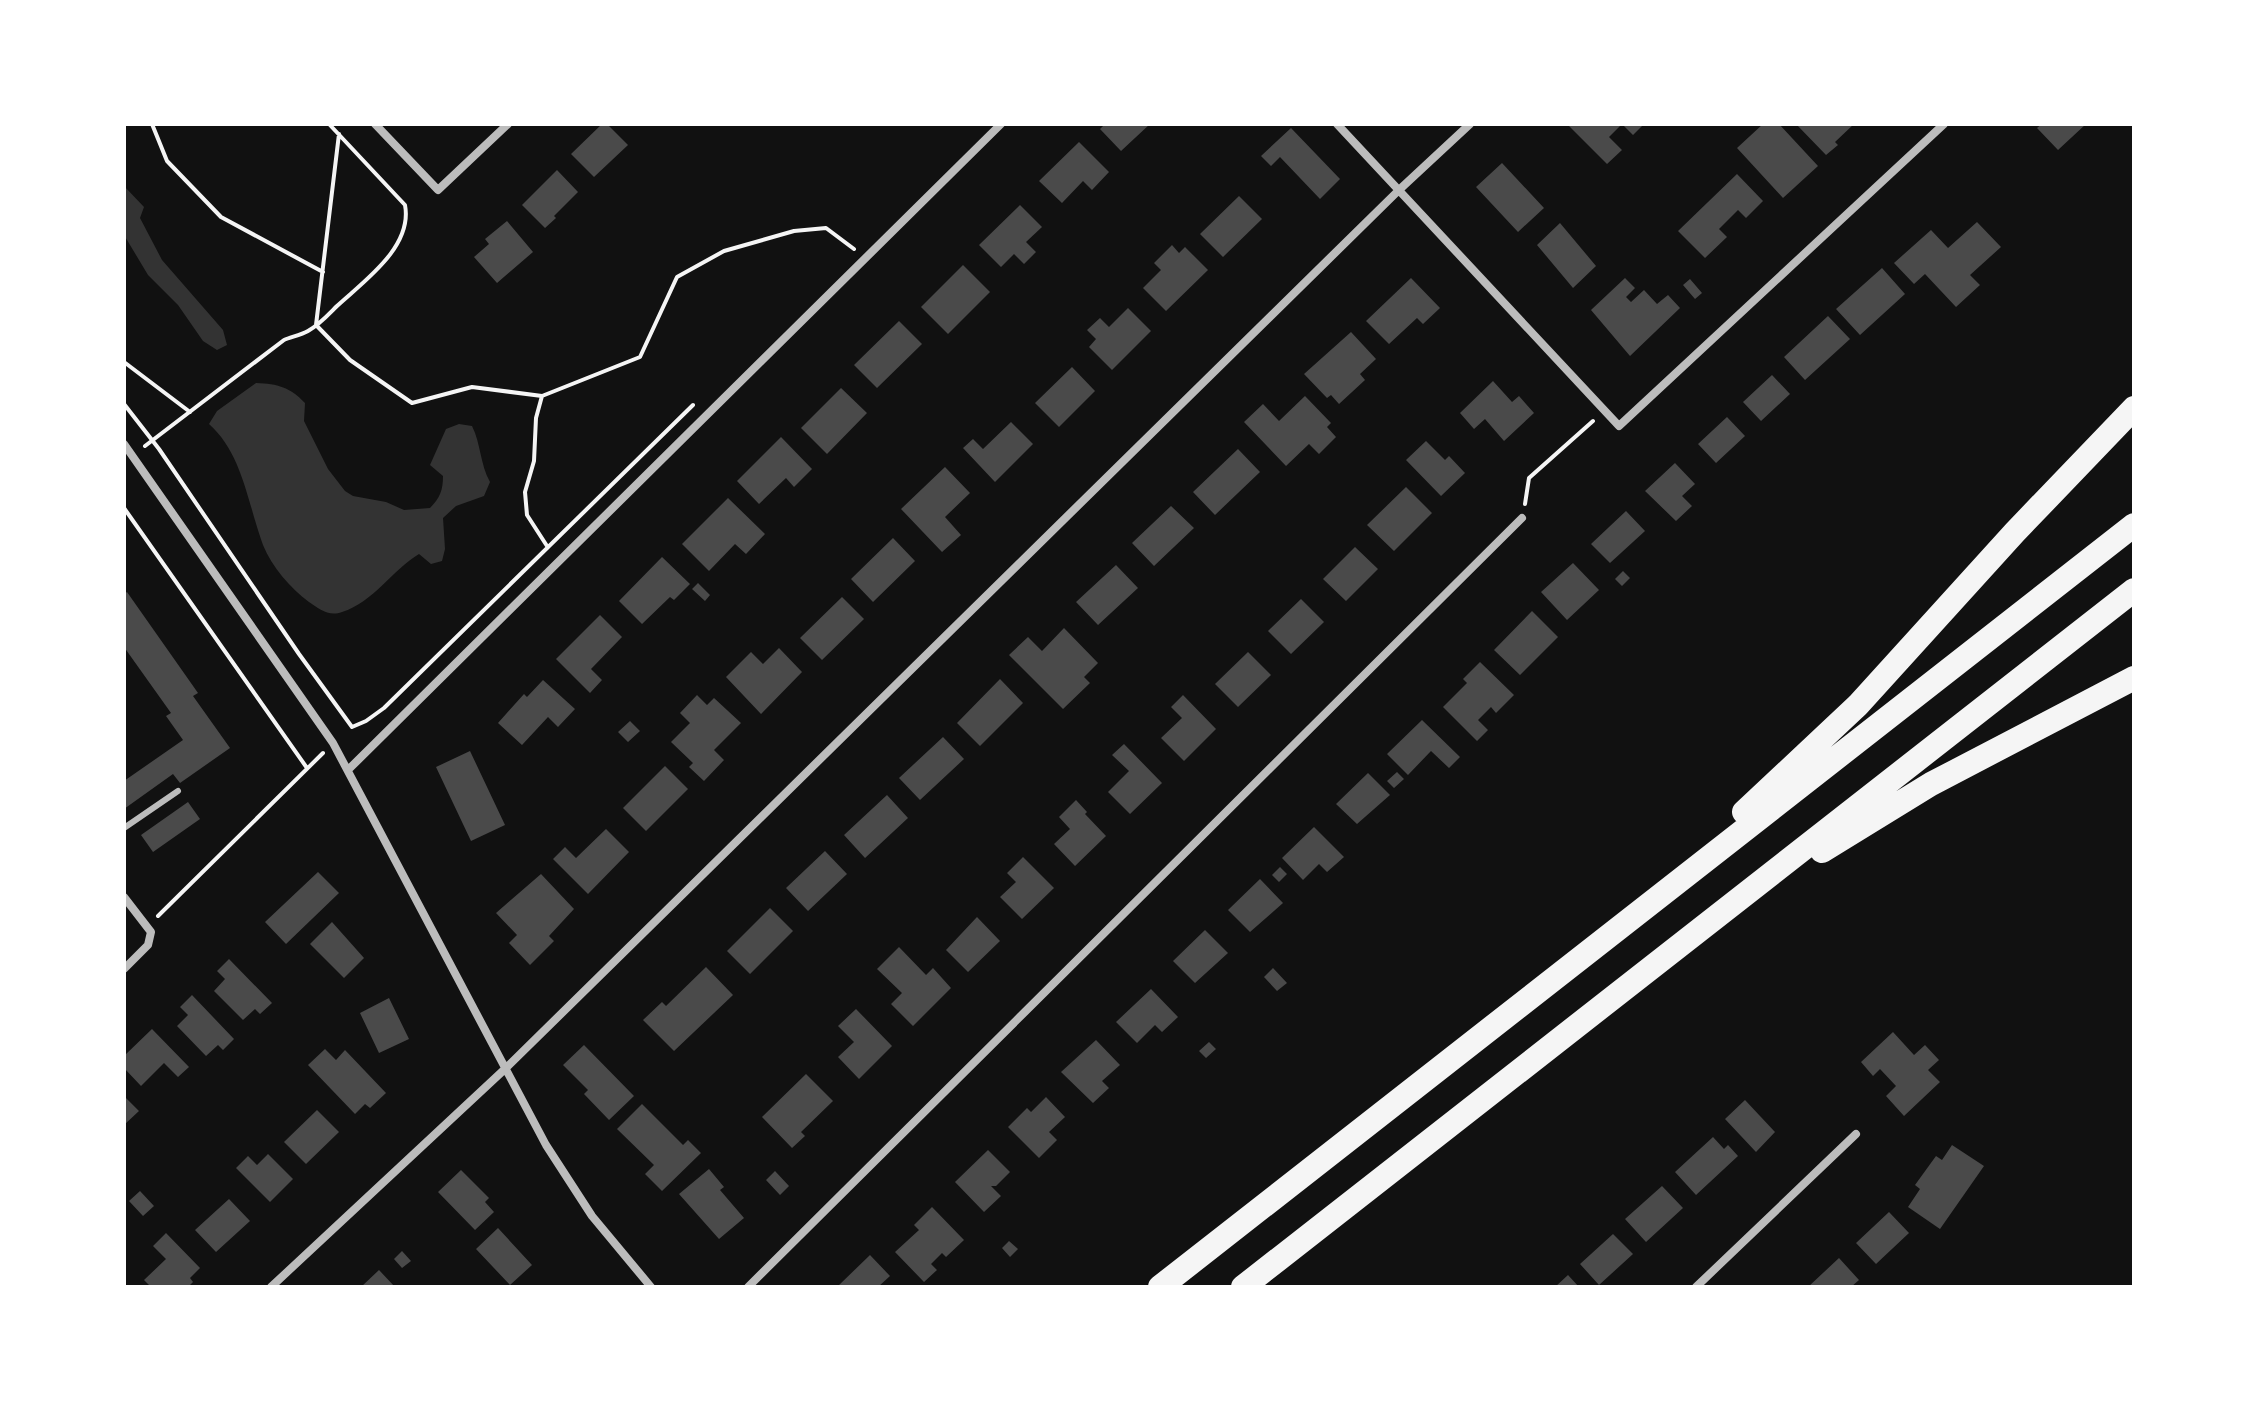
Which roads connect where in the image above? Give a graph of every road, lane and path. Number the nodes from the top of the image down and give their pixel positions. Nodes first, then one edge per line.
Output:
1 (152, 124) edge
2 (329, 124) edge
3 (375, 124) edge
4 (508, 124) edge
5 (1001, 124) edge
6 (1337, 124) edge
7 (1470, 124) edge
8 (1944, 124) edge
9 (339, 134) junction
10 (1399, 190) junction
11 (866, 258) junction
12 (323, 272) junction
13 (316, 325) junction
14 (124, 362) edge
15 (542, 396) junction
16 (722, 400) junction
17 (124, 404) edge
18 (2134, 408) edge
19 (1605, 411) junction
20 (190, 412) junction
21 (152, 441) junction
22 (124, 444) edge
23 (124, 508) edge
24 (1522, 518) joint
25 (2134, 525) edge
26 (548, 546) junction
27 (2134, 590) edge
28 (2134, 678) edge
29 (352, 727) junction
30 (333, 743) junction
31 (307, 768) junction
32 (349, 769) junction
33 (178, 791) dead end
34 (124, 828) edge
35 (124, 897) edge
36 (148, 926) junction
37 (1615, 931) junction
38 (1690, 937) junction
39 (124, 969) edge
40 (506, 1068) junction
41 (1856, 1134) dead end
42 (271, 1287) edge
43 (651, 1287) edge
44 (748, 1287) edge
45 (1160, 1287) edge
46 (1243, 1287) edge
47 (1696, 1287) edge

1 - 12 path
2 - 9 path
3 - 4 street
5 - 11 street
6 - 10 street
7 - 10 street
8 - 19 street
9 - 12 path
9 - 13 path
10 - 19 street
10 - 40 street
11 - 15 path
11 - 16 street
12 - 13 path
13 - 15 path
13 - 20 path
14 - 20 path
15 - 26 path
16 - 26 path
16 - 32 street
17 - 21 path
18 - 37 highway
19 - 24 path
20 - 21 path
21 - 29 path
22 - 30 street
23 - 31 path
24 - 44 street
25 - 37 highway
26 - 29 path
27 - 38 highway
28 - 38 highway
29 - 30 path
30 - 31 path
30 - 32 street
31 - 36 path
32 - 40 street
33 - 34 lane
35 - 36 street
36 - 39 street
37 - 45 highway
38 - 46 highway
40 - 42 street
40 - 43 street
41 - 47 street

